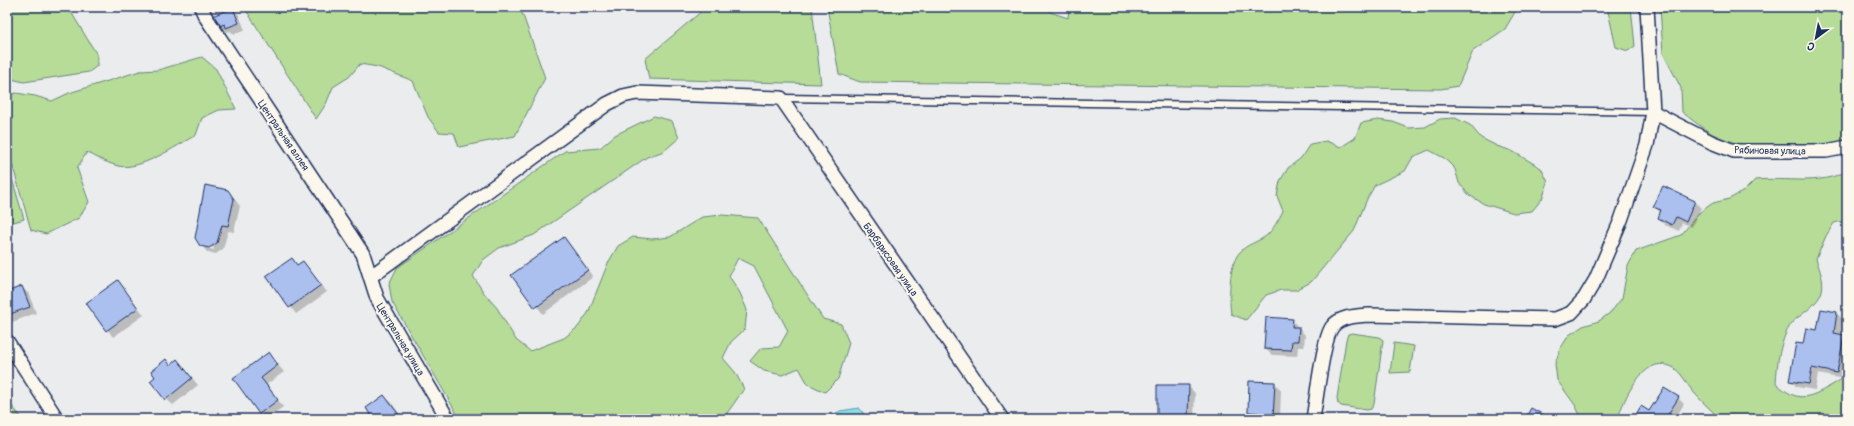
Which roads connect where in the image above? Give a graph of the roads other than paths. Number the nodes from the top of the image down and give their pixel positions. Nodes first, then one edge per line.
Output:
1 (1647, 7) edge
2 (203, 12) edge
3 (781, 98) junction
4 (1653, 112) junction
5 (1847, 147) edge
6 (363, 254) joint
7 (370, 277) junction
8 (7, 341) edge
9 (445, 418) edge
10 (57, 419) edge
11 (1002, 419) edge
12 (1312, 419) edge

1 - 4 street
2 - 6 street, Центральная аллея
3 - 4 lane
3 - 7 street
3 - 11 street, Барбарисовая улица
4 - 5 street, Рябиновая улица
4 - 12 street
6 - 7 street, Центральная улица
7 - 9 street, Центральная улица
8 - 10 street

